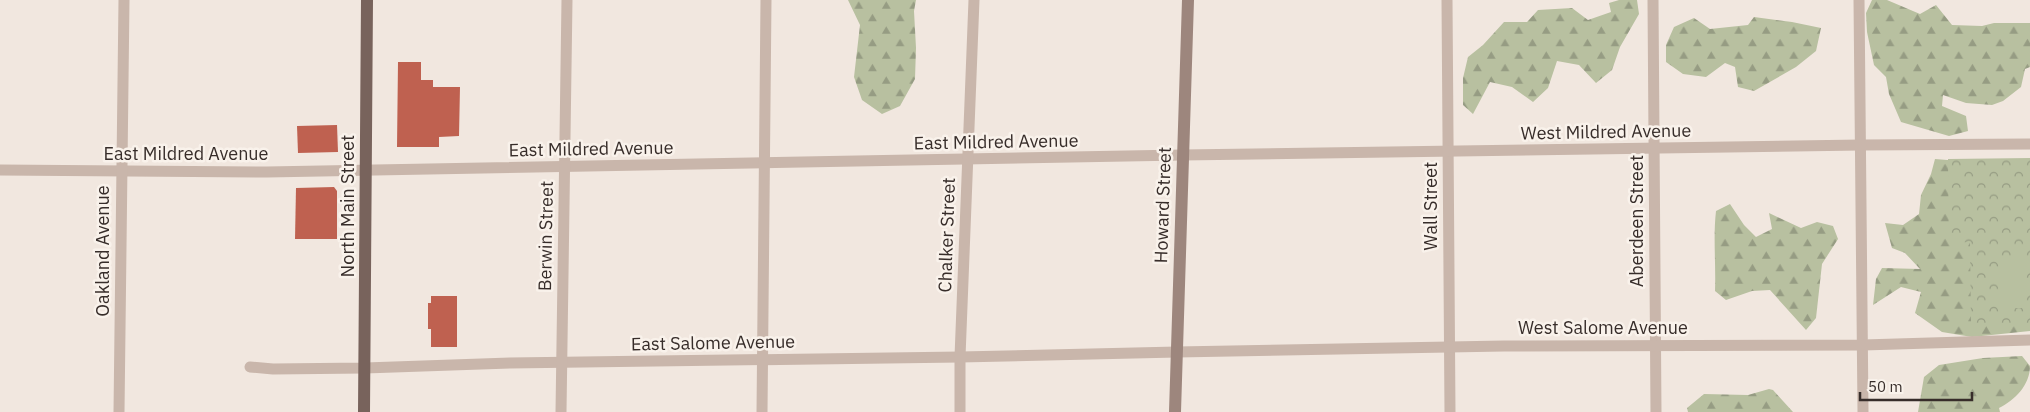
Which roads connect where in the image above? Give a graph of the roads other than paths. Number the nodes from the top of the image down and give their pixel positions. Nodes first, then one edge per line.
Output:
1 (124, 0) edge
2 (367, 0) edge
3 (567, 0) edge
4 (766, 0) edge
5 (974, 0) edge
6 (1188, 0) edge
7 (1447, 0) edge
8 (1653, 0) edge
9 (1859, 0) edge
10 (2030, 144) edge
11 (1861, 145) junction
12 (1654, 149) junction
13 (1449, 152) junction
14 (1182, 156) junction
15 (967, 159) junction
16 (764, 163) junction
17 (565, 166) junction
18 (365, 169) junction
19 (0, 170) edge
20 (121, 172) junction
21 (2030, 340) edge
22 (1863, 344) junction
23 (1656, 345) junction
24 (1450, 349) junction
25 (1177, 352) junction
26 (960, 357) junction
27 (762, 360) junction
28 (562, 363) junction
29 (250, 367) dead end
30 (365, 368) junction
31 (119, 412) edge
32 (364, 412) edge
33 (561, 412) edge
34 (762, 412) edge
35 (960, 412) edge
36 (1175, 412) edge
37 (1450, 412) edge
38 (1656, 412) edge
39 (1863, 412) edge

1 - 20 street, Oakland Avenue
2 - 18 main road, North Main Street
3 - 17 street, Berwin Street
4 - 16 street
5 - 15 street, Chalker Street
6 - 14 main road, Howard Street
7 - 13 street, Wall Street
8 - 12 street, Aberdeen Street
9 - 11 street
10 - 11 street, West Mildred Avenue
11 - 12 street, West Mildred Avenue
11 - 22 street
12 - 13 street, West Mildred Avenue
12 - 23 street, Aberdeen Street
13 - 14 street, West Mildred Avenue
13 - 24 street, Wall Street
14 - 15 street, East Mildred Avenue
14 - 25 main road, Howard Street
15 - 16 street, East Mildred Avenue
15 - 26 street, Chalker Street
16 - 17 street, East Mildred Avenue
16 - 27 street
17 - 18 street, East Mildred Avenue
17 - 28 street, Berwin Street
18 - 20 street, East Mildred Avenue
18 - 30 main road, North Main Street
19 - 20 street, East Mildred Avenue
20 - 31 street, Oakland Avenue
21 - 22 street, West Salome Avenue
22 - 23 street, West Salome Avenue
22 - 39 street
23 - 24 street, West Salome Avenue
23 - 38 street, Aberdeen Street
24 - 25 street, West Salome Avenue
24 - 37 street, Wall Street
25 - 26 street, East Salome Avenue
25 - 36 main road, Howard Street
26 - 27 street, East Salome Avenue
26 - 35 street, Chalker Street
27 - 28 street, East Salome Avenue
27 - 34 street
28 - 30 street, East Salome Avenue
28 - 33 street, Berwin Street
29 - 30 street, East Salome Avenue
30 - 32 main road, North Main Street

